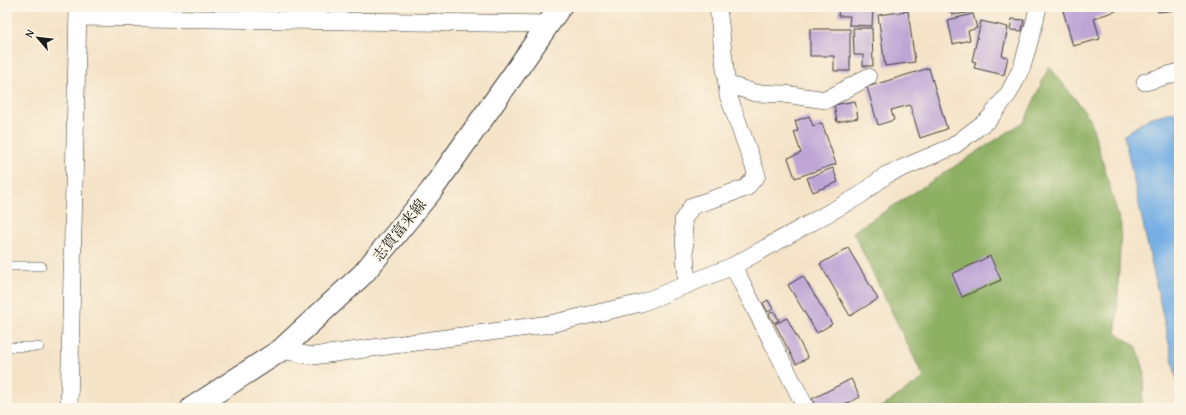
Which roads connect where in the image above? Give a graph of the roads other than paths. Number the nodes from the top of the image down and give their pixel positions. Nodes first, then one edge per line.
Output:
1 (718, 7) edge
2 (1038, 7) edge
3 (78, 12) edge
4 (554, 16) edge
5 (1179, 72) edge
6 (868, 77) dead end
7 (1145, 82) dead end
8 (727, 84) junction
9 (7, 266) edge
10 (41, 266) dead end
11 (733, 266) junction
12 (687, 285) junction
13 (7, 347) edge
14 (39, 347) dead end
15 (281, 350) junction
16 (69, 408) edge
17 (192, 408) edge
18 (806, 408) edge

1 - 8 street
2 - 11 street
3 - 4 street
3 - 16 street
4 - 15 main road, 志賀富来線
5 - 7 street
6 - 8 street
8 - 12 street
9 - 10 lane
11 - 12 street
11 - 18 street
12 - 15 street
13 - 14 lane
15 - 17 main road, 志賀富来線

